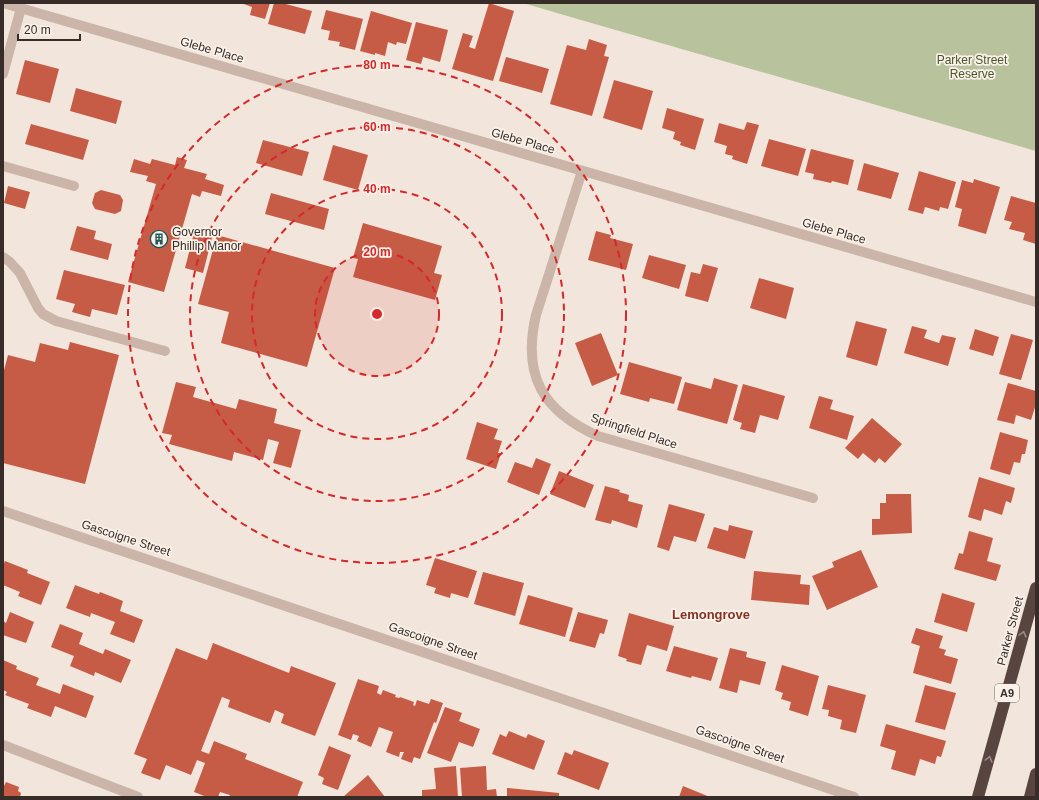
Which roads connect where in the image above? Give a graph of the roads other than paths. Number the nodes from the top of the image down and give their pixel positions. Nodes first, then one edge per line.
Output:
1 (3, 3) edge
2 (21, 8) junction
3 (3, 74) edge
4 (3, 166) edge
5 (582, 171) junction
6 (74, 186) dead end
7 (3, 257) edge
8 (1036, 302) edge
9 (165, 351) dead end
10 (814, 498) dead end
11 (3, 511) edge
12 (1036, 588) edge
13 (3, 745) edge
14 (1036, 774) edge
15 (138, 797) edge
16 (854, 797) edge
17 (978, 797) edge
18 (1030, 797) edge

1 - 2 street, Glebe Place
2 - 3 street
2 - 5 street, Glebe Place
4 - 6 street
5 - 8 street, Glebe Place
5 - 10 street, Springfield Place
7 - 9 street
11 - 16 street, Gascoigne Street
17 -> 12 highway, Parker Street / A9
13 - 15 street
14 - 18 highway

